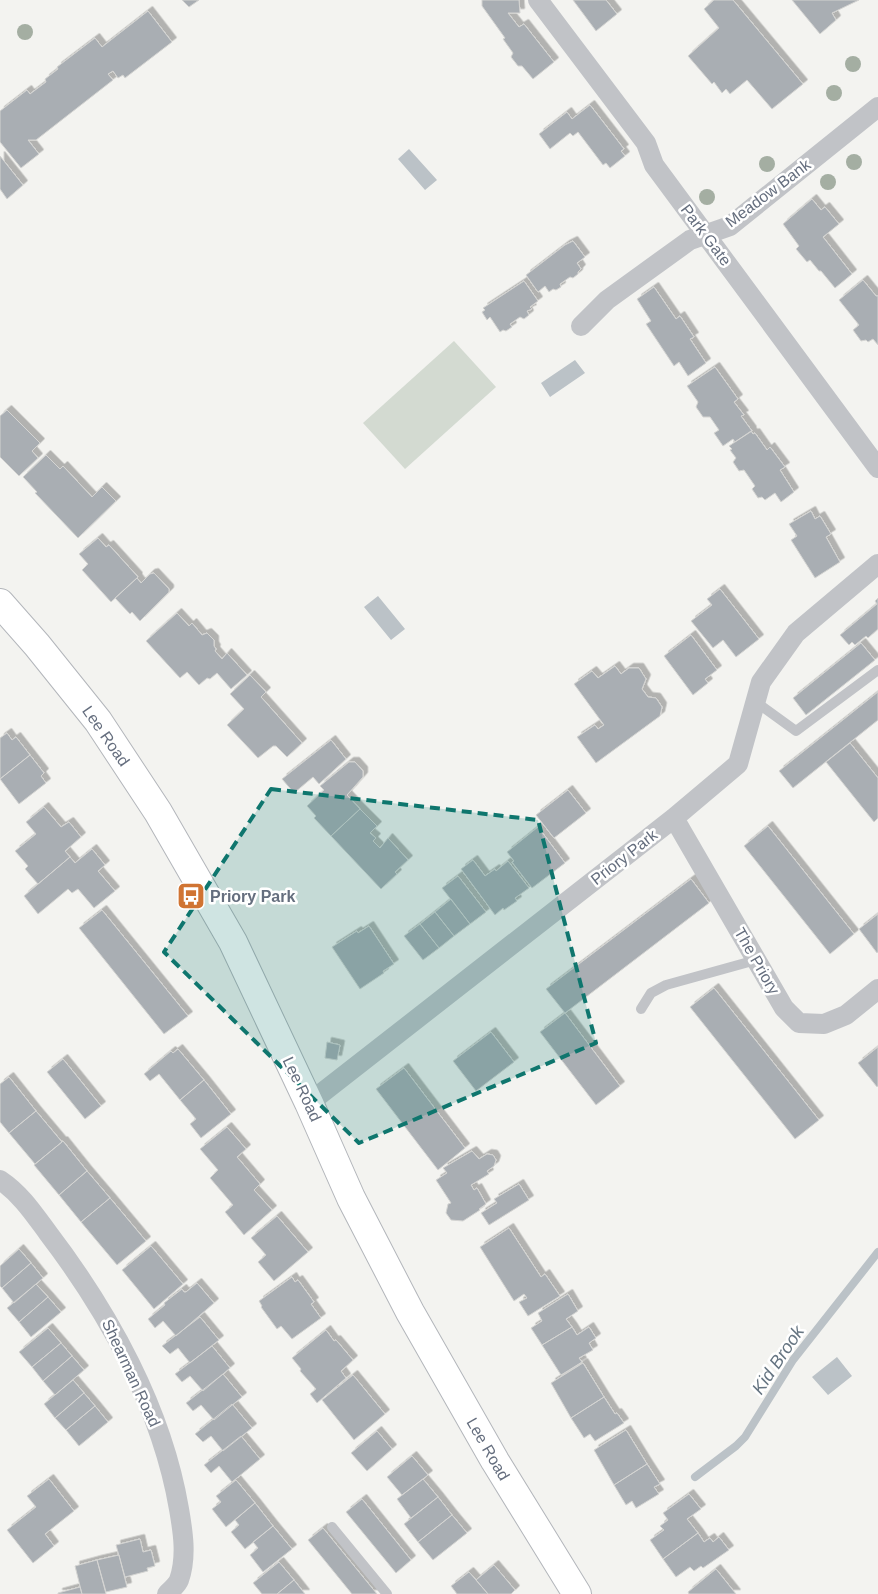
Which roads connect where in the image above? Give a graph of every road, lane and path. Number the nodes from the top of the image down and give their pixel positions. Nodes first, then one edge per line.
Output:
1 (538, 0) edge
2 (878, 107) edge
3 (706, 234) junction
4 (581, 326) dead end
5 (878, 468) edge
6 (878, 564) edge
7 (0, 603) edge
8 (878, 670) edge
9 (756, 702) junction
10 (674, 818) junction
11 (756, 960) junction
12 (878, 989) edge
13 (641, 1009) dead end
14 (309, 1103) junction
15 (0, 1180) edge
16 (332, 1527) dead end
17 (167, 1594) edge
18 (387, 1594) edge
19 (577, 1594) edge

1 - 3 street, Park Gate
2 - 3 street, Meadow Bank
3 - 4 street, Meadow Bank
3 - 5 street, Park Gate
6 - 9 street, Priory Park
7 - 14 main road, Lee Road
8 - 9 lane
9 - 10 street, Priory Park
10 - 11 street, The Priory
10 - 14 street, Priory Park
11 - 12 street, The Priory
11 - 13 lane
14 - 19 main road, Lee Road
15 - 17 street, Shearman Road
16 - 18 lane

